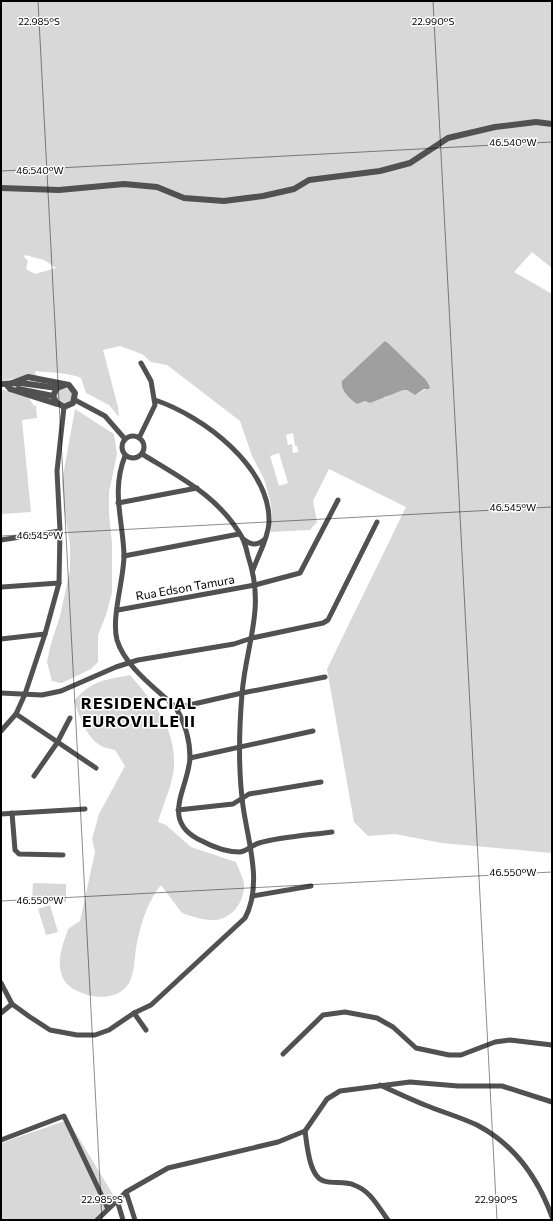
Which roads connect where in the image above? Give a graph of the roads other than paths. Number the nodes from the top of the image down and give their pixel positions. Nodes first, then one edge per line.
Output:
1 (552, 124) edge
2 (1, 188) edge
3 (141, 363) dead end
4 (22, 381) junction
5 (49, 381) junction
6 (4, 384) edge
7 (65, 385) junction
8 (16, 388) junction
9 (55, 391) junction
10 (75, 400) junction
11 (154, 400) junction
12 (61, 406) junction
13 (139, 438) junction
14 (125, 439) junction
15 (142, 454) junction
16 (126, 456) junction
17 (197, 488) junction
18 (338, 500) dead end
19 (118, 503) junction
20 (377, 522) dead end
21 (60, 531) junction
22 (239, 534) junction
23 (243, 539) junction
24 (265, 539) junction
25 (1, 540) edge
26 (124, 556) junction
27 (253, 570) junction
28 (58, 583) junction
29 (255, 585) junction
30 (2, 587) dead end
31 (118, 610) junction
32 (45, 634) junction
33 (252, 638) junction
34 (1, 639) edge
35 (128, 662) junction
36 (325, 677) dead end
37 (242, 692) junction
38 (1, 694) edge
39 (25, 694) junction
40 (176, 708) junction
41 (16, 714) junction
42 (70, 718) dead end
43 (1, 731) edge
44 (313, 731) dead end
45 (57, 743) junction
46 (240, 746) junction
47 (190, 758) junction
48 (96, 768) dead end
49 (34, 776) dead end
50 (321, 782) dead end
51 (242, 799) junction
52 (85, 809) dead end
53 (178, 810) junction
54 (12, 813) junction
55 (1, 814) edge
56 (332, 832) dead end
57 (250, 848) junction
58 (63, 855) dead end
59 (311, 886) dead end
60 (253, 896) junction
61 (1, 983) edge
62 (12, 1004) junction
63 (1, 1013) edge
64 (134, 1013) junction
65 (146, 1030) dead end
66 (552, 1045) edge
67 (283, 1054) dead end
68 (380, 1085) junction
69 (552, 1102) edge
70 (305, 1131) junction
71 (1, 1140) edge
72 (126, 1192) junction
73 (117, 1200) junction
74 (108, 1209) junction
75 (552, 1218) edge
76 (97, 1220) edge
77 (123, 1220) edge
78 (135, 1220) edge
79 (388, 1220) edge

1 - 2 street
3 - 11 street
4 - 5 street
4 - 6 street
4 - 8 street
4 - 9 street
5 - 7 street
5 - 9 street
6 - 8 street
6 - 12 street
7 - 9 street
7 - 10 street
8 - 9 street
9 - 12 street
10 - 12 street
10 - 14 street
11 - 13 street
11 - 24 street
12 - 21 street
13 - 14 street
13 - 15 street
14 - 16 street
15 - 16 street
15 - 17 street
16 - 19 street
17 - 19 street
17 - 22 street
18 - 29 street, Rua Edson Tamura
19 - 26 street
20 - 33 street
21 - 25 street
21 - 28 street
22 - 23 street
22 - 26 street
23 - 24 street
23 - 27 street
24 - 27 street
26 - 31 street
27 - 29 street
28 - 30 street
28 - 32 street
29 - 31 street, Rua Edson Tamura
29 - 33 street
31 - 35 street
32 - 34 street
32 - 39 street
33 - 35 street
33 - 37 street
35 - 39 street
35 - 40 street
36 - 37 street
37 - 40 street
37 - 46 street
38 - 39 street
39 - 41 street
40 - 47 street
41 - 43 street
41 - 45 street
42 - 45 street
44 - 46 street
45 - 48 street
45 - 49 street
46 - 47 street
46 - 51 street
47 - 53 street
50 - 51 street
51 - 53 street
51 - 57 street
52 - 54 street
53 - 57 street
54 - 55 street
54 - 58 street
56 - 57 street
57 - 60 street
59 - 60 street
60 - 64 street
61 - 62 street
62 - 63 street
62 - 64 street
64 - 65 street
66 - 67 street
68 - 69 street
68 - 70 street
68 - 75 street
70 - 72 street
70 - 79 street
71 - 74 street
72 - 73 street
72 - 78 street
73 - 74 street
73 - 77 street
74 - 76 street

